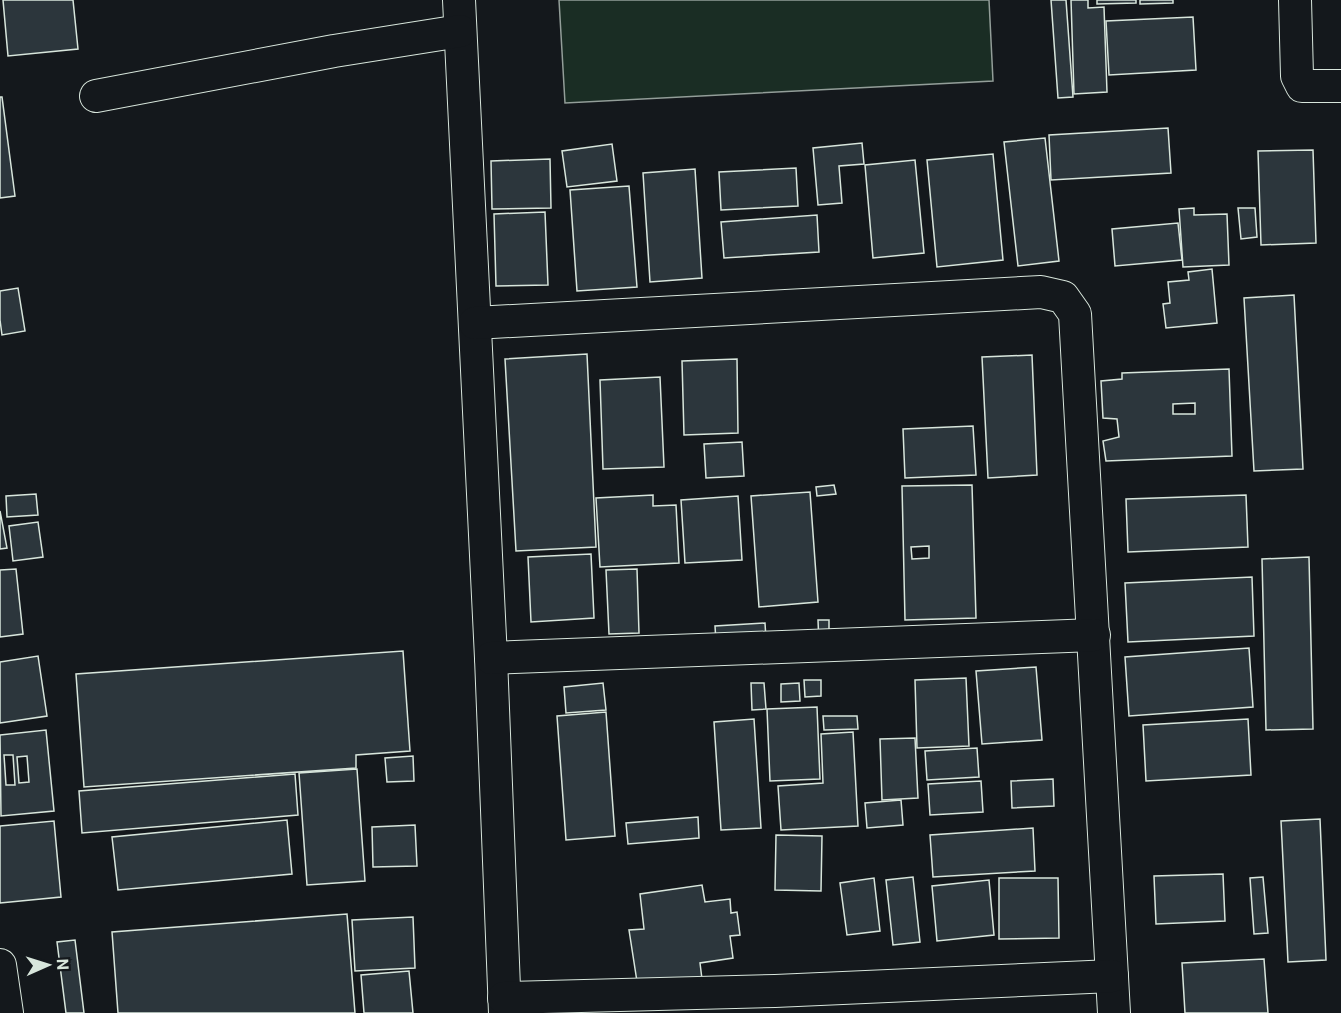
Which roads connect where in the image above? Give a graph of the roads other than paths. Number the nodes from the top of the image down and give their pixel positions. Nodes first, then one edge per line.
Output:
1 (459, 0) edge
2 (1295, 0) edge
3 (460, 31) junction
4 (1341, 86) edge
5 (96, 96) dead end
6 (475, 323) junction
7 (1094, 635) junction
8 (491, 658) junction
9 (0, 964) edge
10 (1112, 976) junction
11 (775, 1002) edge
12 (504, 1005) edge
13 (7, 1013) edge
14 (1114, 1013) edge

1 - 3 street
2 - 4 street
3 - 5 street
3 - 6 street
6 - 7 street
6 - 8 street
7 - 8 street
7 - 10 street
8 - 12 street
9 - 13 street
10 - 11 street
10 - 14 street
11 - 12 street

